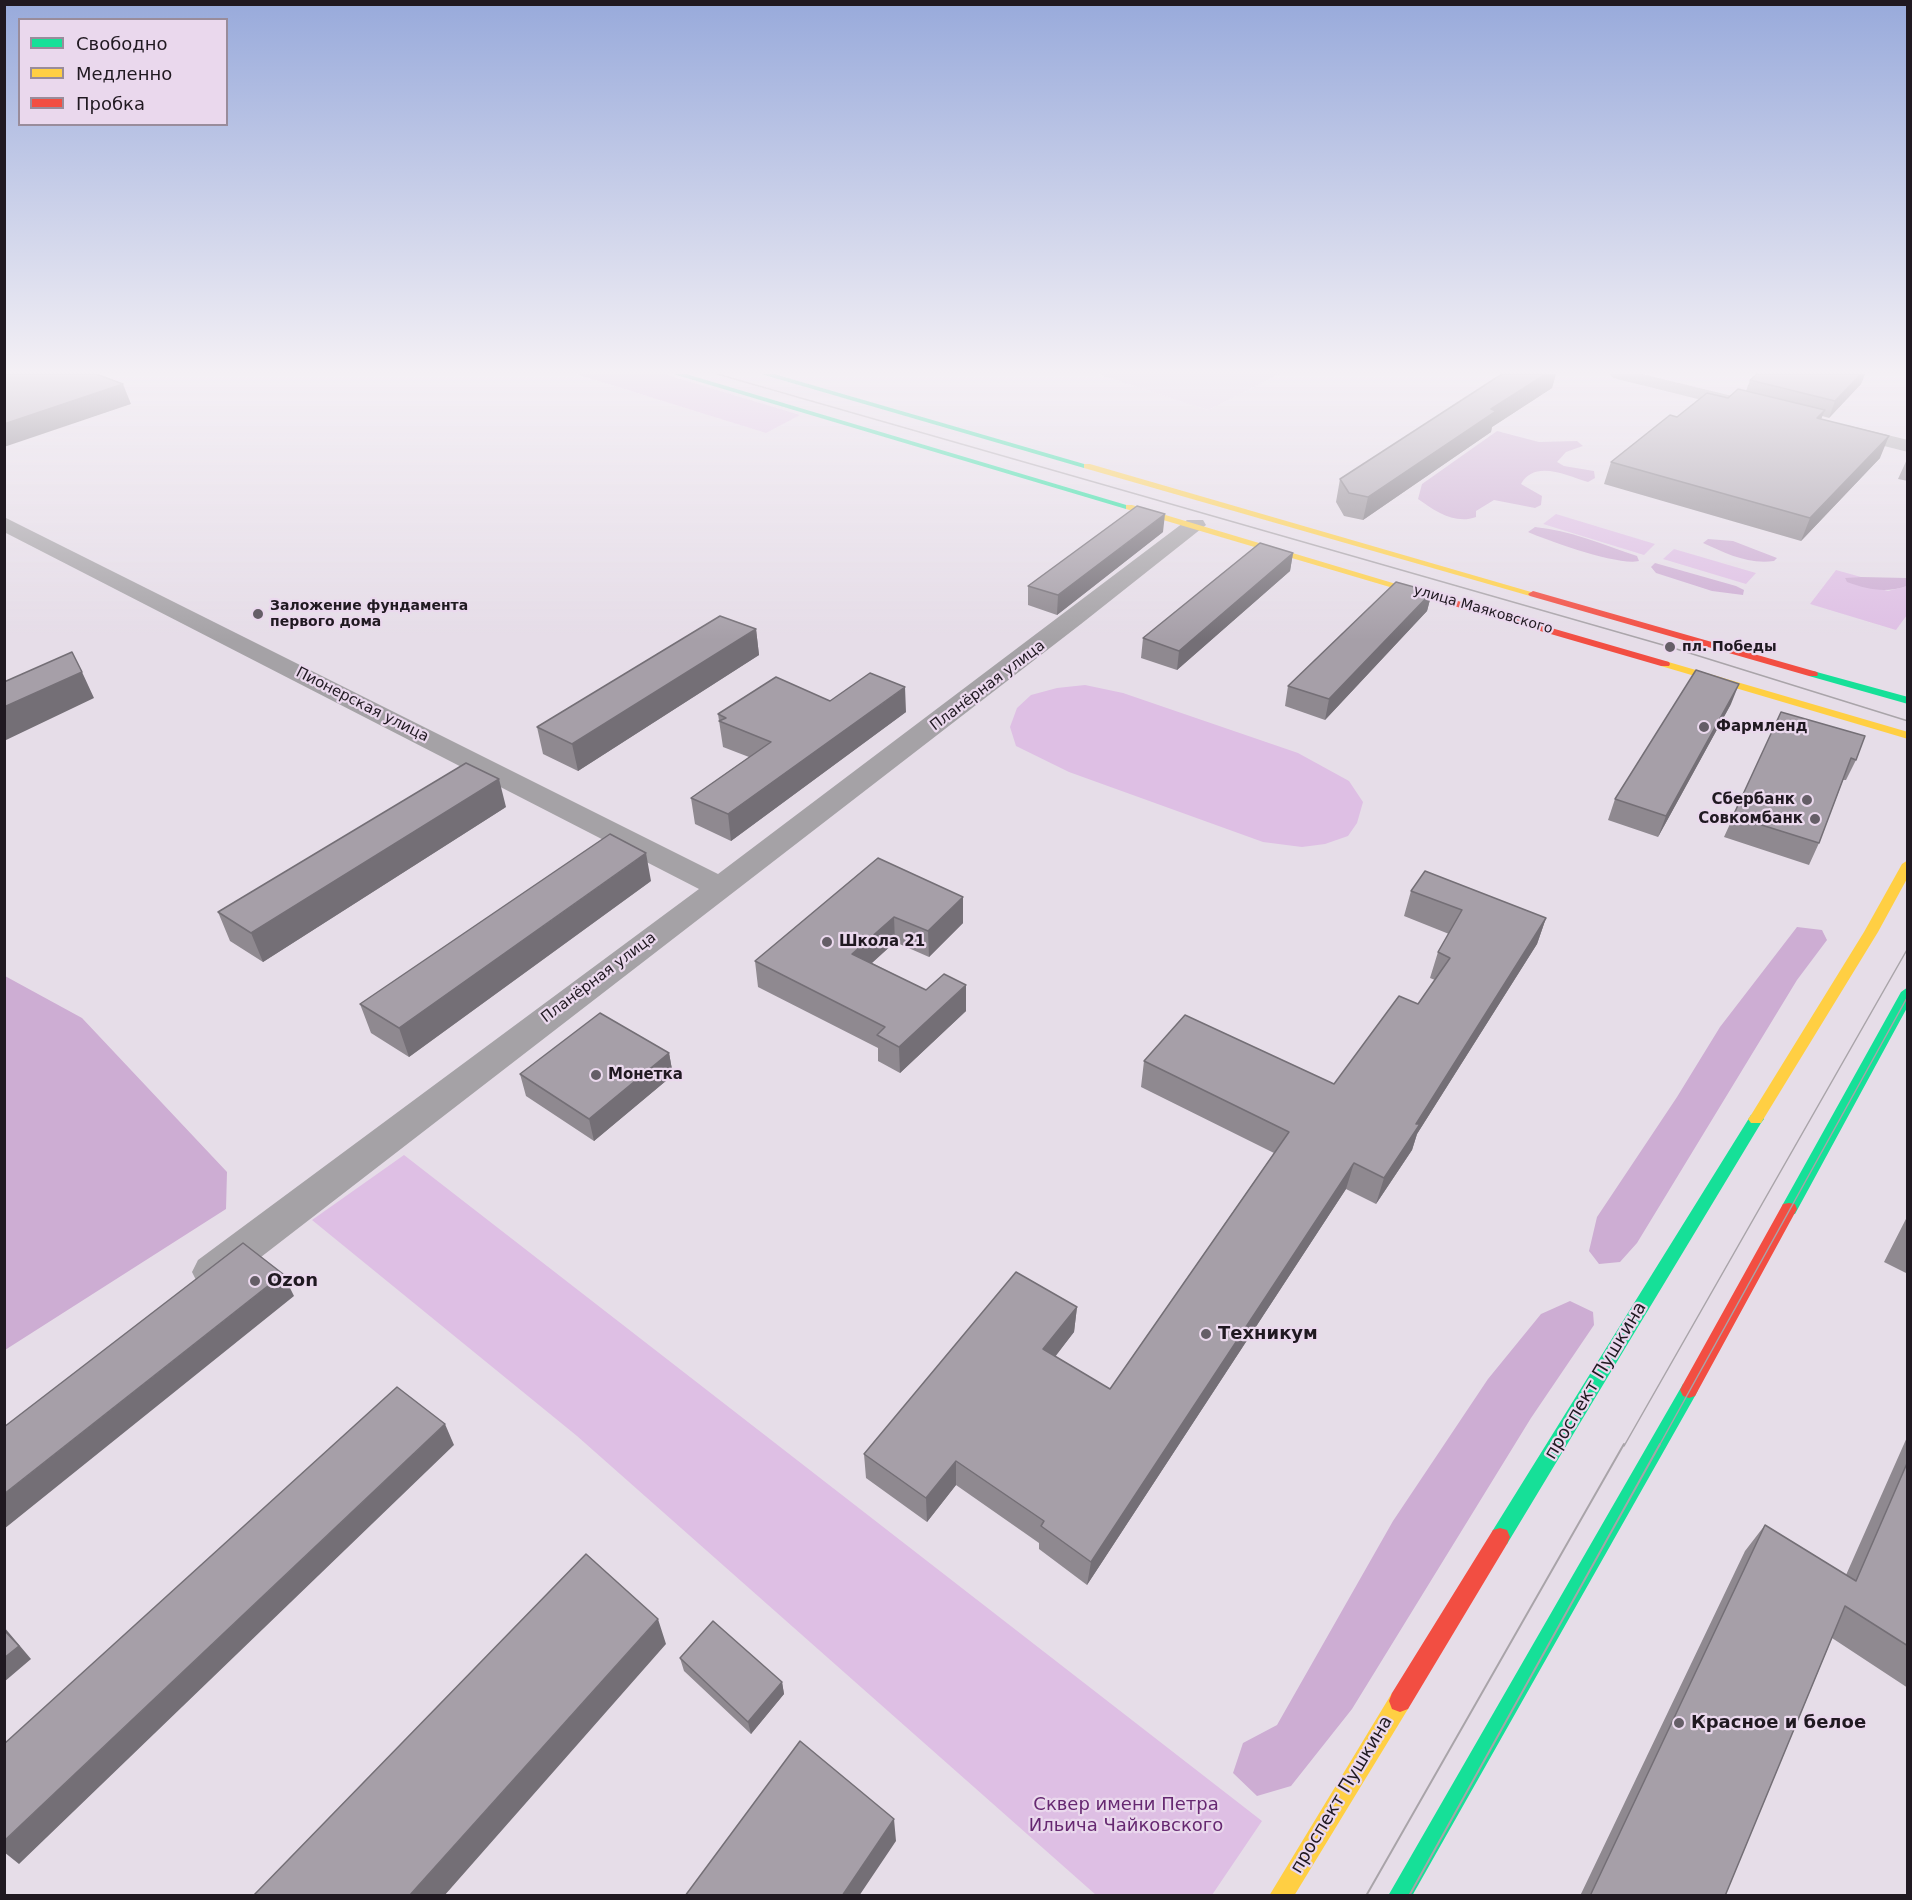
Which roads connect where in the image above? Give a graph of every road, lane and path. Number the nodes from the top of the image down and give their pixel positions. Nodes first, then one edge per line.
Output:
1 (981, 463) edge
2 (1075, 463) edge
3 (4, 523) edge
4 (1195, 525) junction
5 (1908, 701) edge
6 (1908, 736) edge
7 (1908, 864) edge
8 (719, 887) junction
9 (1908, 993) edge
10 (189, 1290) edge
11 (1280, 1896) edge
12 (1399, 1896) edge

1 - 4 main road, улица Маяковского
2 - 5 main road, улица Маяковского
3 - 8 street, Пионерская улица
4 - 6 main road, улица Маяковского
4 - 8 street, Планёрная улица
7 - 11 main road, проспект Пушкина
8 - 10 street, Планёрная улица
9 - 12 main road

